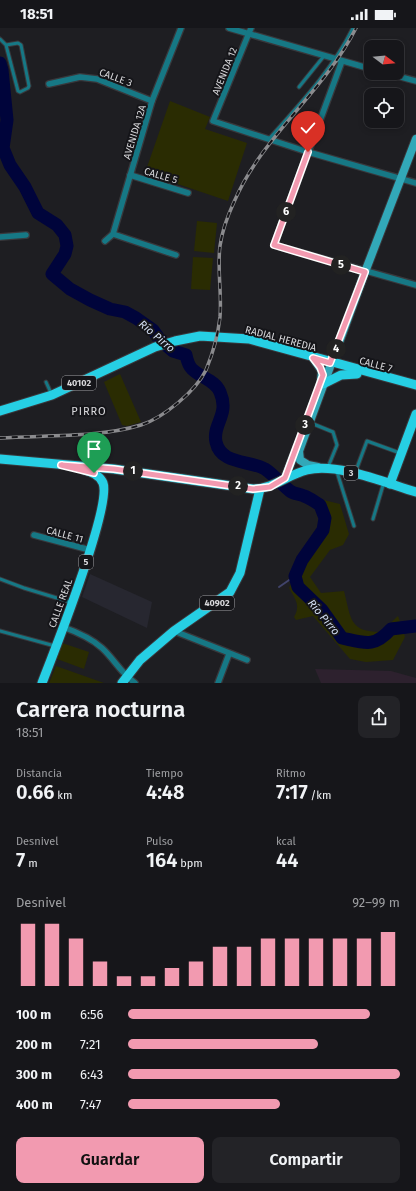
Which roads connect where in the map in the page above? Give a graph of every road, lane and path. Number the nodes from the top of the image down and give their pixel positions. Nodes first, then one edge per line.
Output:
1 (181, 28) edge
2 (229, 28) edge
3 (251, 28) edge
4 (353, 28) edge
5 (249, 35) junction
6 (0, 39) edge
7 (6, 45) junction
8 (324, 56) junction
9 (334, 58) junction
10 (342, 61) junction
11 (364, 67) edge
12 (404, 78) edge
13 (416, 81) edge
14 (49, 84) dead end
15 (299, 88) dead end
16 (152, 101) junction
17 (269, 139) junction
18 (416, 139) edge
19 (308, 152) junction
20 (130, 175) junction
21 (400, 179) junction
22 (416, 183) edge
23 (188, 192) dead end
24 (113, 234) junction
25 (26, 235) dead end
26 (0, 237) edge
27 (105, 241) dead end
28 (176, 255) dead end
29 (365, 272) junction
30 (416, 286) edge
31 (313, 358) junction
32 (330, 363) junction
33 (371, 374) junction
34 (46, 382) dead end
35 (323, 384) junction
36 (416, 385) edge
37 (52, 395) junction
38 (0, 412) edge
39 (416, 414) edge
40 (309, 423) junction
41 (401, 453) junction
42 (0, 458) edge
43 (61, 465) junction
44 (327, 468) junction
45 (355, 474) junction
46 (285, 479) junction
47 (387, 483) junction
48 (260, 489) junction
49 (416, 492) edge
50 (373, 519) dead end
51 (354, 526) dead end
52 (34, 535) dead end
53 (90, 550) junction
54 (0, 579) edge
55 (72, 602) junction
56 (63, 627) junction
57 (0, 631) edge
58 (174, 631) junction
59 (56, 647) junction
60 (229, 654) junction
61 (247, 660) dead end
62 (124, 680) edge
63 (42, 683) edge
64 (135, 683) edge
65 (218, 683) edge

1 - 16 street, AVENIDA 12A
2 - 5 street
3 - 5 street, AVENIDA 12
4 - 9 lane
5 - 8 street
5 - 17 street, AVENIDA 12
6 - 7 lane
7 - 7 lane
8 - 9 street
8 - 15 lane
9 - 10 street
9 - 17 lane
10 - 11 street
10 - 19 street
12 - 13 street
14 - 16 street, CALLE 3
16 - 20 street, AVENIDA 12A
17 - 19 street
18 - 21 street
19 - 21 street
19 - 29 street
20 - 23 street, CALLE 5
20 - 24 street, AVENIDA 12A
21 - 22 street
21 - 29 street
24 - 27 street
24 - 28 street
25 - 26 street
29 - 30 street
29 - 32 street
31 - 32 main road, RADIAL HEREDIA / 40102
31 - 37 main road, RADIAL HEREDIA / 40102
31 - 46 street
32 - 33 main road, CALLE 7
32 - 35 street
33 - 35 main road
33 - 36 main road, CALLE 7
34 - 37 lane
35 - 40 street
37 - 38 main road, RADIAL HEREDIA / 40102
39 - 41 main road
40 - 44 lane
40 - 44 street
41 - 45 lane
41 - 47 main road
42 - 43 main road
43 - 48 main road
43 - 53 main road, CALLE REAL / 5
44 - 45 main road, 3
44 - 46 main road
44 - 51 lane
45 - 47 main road, 3
46 - 48 main road
47 - 49 main road, 3
47 - 50 lane
48 - 58 main road, 40902
52 - 53 street, CALLE 11
53 - 55 main road, CALLE REAL / 5
54 - 55 lane
55 - 56 main road, CALLE REAL / 5
56 - 59 main road, CALLE REAL / 5
56 - 62 street
57 - 59 lane
58 - 60 street
58 - 62 main road, 40902
59 - 63 main road, CALLE REAL / 5
60 - 61 street
60 - 65 street
62 - 64 street

